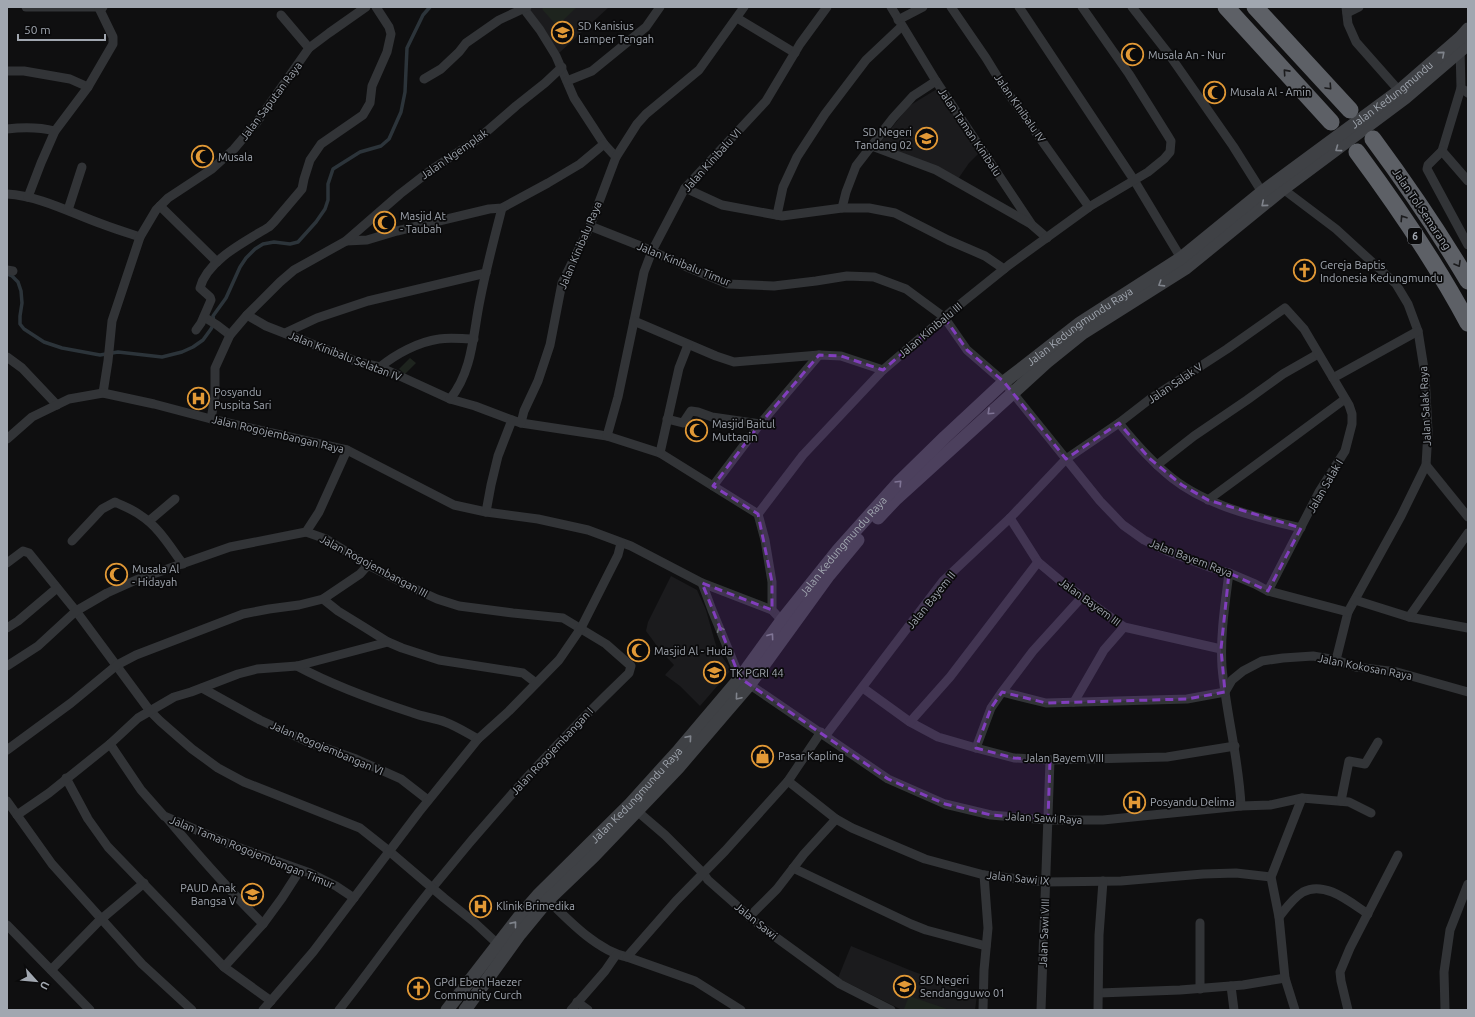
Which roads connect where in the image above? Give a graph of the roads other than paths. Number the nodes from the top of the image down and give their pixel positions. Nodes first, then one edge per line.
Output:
1 (26, 7) edge
2 (101, 7) edge
3 (366, 7) edge
4 (376, 7) edge
5 (660, 7) edge
6 (744, 7) edge
7 (827, 7) edge
8 (890, 7) edge
9 (923, 7) edge
10 (951, 7) edge
11 (1019, 7) edge
12 (1082, 7) edge
13 (1132, 7) edge
14 (1226, 7) edge
15 (1255, 7) edge
16 (1358, 7) edge
17 (525, 8) edge
18 (1346, 10) edge
19 (281, 15) dead end
20 (737, 18) junction
21 (900, 23) junction
22 (1464, 41) edge
23 (309, 48) junction
24 (795, 53) junction
25 (562, 67) junction
26 (7, 71) edge
27 (424, 79) dead end
28 (567, 81) junction
29 (936, 81) junction
30 (88, 87) junction
31 (1464, 91) edge
32 (1402, 95) junction
33 (1350, 110) dead end
34 (1331, 122) dead end
35 (7, 130) edge
36 (55, 131) junction
37 (1373, 139) dead end
38 (604, 144) junction
39 (872, 146) junction
40 (1442, 151) junction
41 (1357, 152) dead end
42 (616, 157) junction
43 (1314, 160) junction
44 (82, 167) dead end
45 (1134, 180) junction
46 (1468, 180) edge
47 (685, 188) junction
48 (1282, 189) junction
49 (1262, 192) junction
50 (7, 194) edge
51 (28, 197) junction
52 (1019, 205) junction
53 (160, 206) junction
54 (1089, 207) junction
55 (502, 208) junction
56 (842, 208) junction
57 (68, 210) junction
58 (1009, 213) junction
59 (777, 215) junction
60 (1032, 225) junction
61 (590, 226) junction
62 (140, 237) junction
63 (1047, 238) junction
64 (346, 240) junction
65 (1468, 245) edge
66 (652, 251) junction
67 (217, 262) junction
68 (1183, 263) junction
69 (1004, 269) junction
70 (486, 273) junction
71 (1468, 282) edge
72 (1285, 308) joint
73 (246, 315) junction
74 (204, 317) junction
75 (944, 318) junction
76 (634, 321) junction
77 (1468, 323) edge
78 (196, 330) dead end
79 (1418, 331) junction
80 (285, 333) junction
81 (230, 335) junction
82 (474, 339) junction
83 (688, 344) junction
84 (1318, 354) junction
85 (819, 355) junction
86 (7, 357) edge
87 (380, 367) junction
88 (883, 370) junction
89 (1333, 378) junction
90 (1004, 382) junction
91 (1012, 392) junction
92 (103, 393) junction
93 (450, 398) junction
94 (1345, 399) junction
95 (57, 405) junction
96 (211, 419) junction
97 (667, 419) junction
98 (517, 422) junction
99 (1119, 423) junction
100 (760, 424) junction
101 (607, 436) junction
102 (7, 439) edge
103 (347, 450) junction
104 (660, 453) junction
105 (1066, 459) junction
106 (1157, 464) junction
107 (1426, 465) junction
108 (713, 486) junction
109 (174, 499) dead end
110 (1208, 500) junction
111 (486, 512) junction
112 (758, 514) junction
113 (1468, 517) edge
114 (1010, 518) junction
115 (149, 521) junction
116 (1301, 528) junction
117 (306, 532) junction
118 (1468, 533) edge
119 (72, 540) dead end
120 (621, 542) junction
121 (1038, 562) junction
122 (7, 563) edge
123 (183, 564) junction
124 (368, 565) junction
125 (1228, 573) junction
126 (702, 583) junction
127 (57, 588) junction
128 (1268, 591) junction
129 (1082, 597) junction
130 (323, 599) junction
131 (1355, 600) junction
132 (772, 610) junction
133 (76, 611) junction
134 (1348, 612) junction
135 (1409, 617) junction
136 (786, 624) junction
137 (1124, 627) junction
138 (7, 628) edge
139 (581, 628) junction
140 (1468, 628) edge
141 (388, 642) junction
142 (1221, 649) junction
143 (1336, 660) junction
144 (117, 665) junction
145 (7, 666) edge
146 (296, 666) junction
147 (745, 681) junction
148 (536, 683) junction
149 (202, 688) junction
150 (862, 688) junction
151 (1002, 692) junction
152 (1225, 692) junction
153 (1468, 692) edge
154 (1074, 702) junction
155 (150, 711) junction
156 (910, 722) junction
157 (824, 734) junction
158 (478, 739) junction
159 (1378, 742) dead end
160 (110, 744) junction
161 (1235, 746) junction
162 (976, 748) junction
163 (7, 750) edge
164 (1050, 760) junction
165 (66, 778) junction
166 (788, 781) junction
167 (1302, 798) junction
168 (428, 800) junction
169 (7, 801) edge
170 (1341, 801) junction
171 (1241, 806) junction
172 (637, 811) junction
173 (1371, 813) dead end
174 (17, 815) junction
175 (164, 816) junction
176 (836, 819) junction
177 (1048, 820) junction
178 (389, 851) junction
179 (1398, 855) dead end
180 (793, 868) junction
181 (300, 870) junction
182 (703, 873) junction
183 (984, 875) junction
184 (1271, 877) junction
185 (1103, 881) junction
186 (1045, 882) junction
187 (144, 883) junction
188 (432, 888) junction
189 (1467, 889) edge
190 (354, 898) junction
191 (548, 900) junction
192 (1368, 914) junction
193 (749, 917) junction
194 (1279, 917) junction
195 (101, 920) junction
196 (1200, 923) dead end
197 (263, 924) junction
198 (7, 925) edge
199 (986, 946) junction
200 (502, 948) junction
201 (616, 955) junction
202 (627, 957) junction
203 (224, 967) junction
204 (51, 970) junction
205 (1286, 978) junction
206 (1230, 986) junction
207 (1200, 988) junction
208 (1099, 993) junction
209 (271, 1001) junction
210 (577, 1002) junction
211 (90, 1010) edge
212 (192, 1010) edge
213 (263, 1010) edge
214 (339, 1010) edge
215 (447, 1010) edge
216 (465, 1010) edge
217 (572, 1010) edge
218 (588, 1010) edge
219 (741, 1010) edge
220 (892, 1010) edge
221 (983, 1010) edge
222 (1041, 1010) edge
223 (1098, 1010) edge
224 (1234, 1010) edge
225 (1295, 1010) edge
226 (1348, 1010) edge
227 (1445, 1010) edge

1 - 2 street
2 - 30 street
3 - 23 street, Jalan Saputan Raya
4 - 67 street
5 - 28 street
6 - 20 street, Jalan Kinibalu Raya
7 - 24 street, Jalan Kinibalu VI
8 - 21 street, Jalan Taman Kinibalu
9 - 21 street
10 - 54 street, Jalan Kinibalu IV
11 - 45 street
12 - 45 street, Jalan Kinibalu III
13 - 49 street
34 -> 14 highway
15 -> 33 highway
16 - 18 street
17 - 25 street
17 - 27 street
18 - 32 street
19 - 23 street
20 - 24 street
20 - 42 street, Jalan Kinibalu Raya
21 - 29 street, Jalan Taman Kinibalu
21 - 59 street
22 - 31 street
22 - 32 main road, Jalan Kedungmundu
23 - 53 street, Jalan Saputan Raya
24 - 47 street, Jalan Kinibalu VI
25 - 28 street
25 - 64 street, Jalan Ngemplak
26 - 30 street
28 - 38 street
29 - 39 street
29 - 52 street, Jalan Taman Kinibalu
30 - 36 street
31 - 40 street
32 - 43 main road, Jalan Kedungmundu
35 - 36 street
36 - 51 street
37 -> 71 highway, Jalan Tol Semarang / 6
38 - 42 street
38 - 55 street, Jalan Ngemplak
39 - 56 street
39 - 58 street
40 - 46 street
40 - 65 street
77 -> 41 highway, Jalan Tol Semarang / 6
42 - 61 street, Jalan Kinibalu Raya
43 - 48 main road, Jalan Kedungmundu Raya
43 - 49 main road, Jalan Kedungmundu Raya
44 - 57 street
45 - 54 street, Jalan Kinibalu III
45 - 68 street
47 - 59 street
47 - 66 street, Jalan Kinibalu VI
48 -> 68 main road, Jalan Kedungmundu Raya
48 - 79 street, Jalan Salak Raya
49 - 68 main road, Jalan Kedungmundu Raya
50 - 51 street
51 - 57 street
52 - 58 street
52 - 60 street, Jalan Taman Kinibalu
53 - 62 street, Jalan Saputan Raya
53 - 67 street
54 - 63 street, Jalan Kinibalu III
55 - 64 street, Jalan Ngemplak
55 - 70 street
56 - 59 street
56 - 69 street
57 - 62 street
58 - 60 street
60 - 63 street, Jalan Taman Kinibalu
61 - 66 street, Jalan Kinibalu Timur
61 - 98 street, Jalan Kinibalu Raya
62 - 92 street, Jalan Saputan Raya
63 - 69 street, Jalan Kinibalu III
64 - 73 street, Jalan Ngemplak
66 - 75 street, Jalan Kinibalu Timur
66 - 76 street, Jalan Kinibalu VI
67 - 74 street
68 - 90 main road, Jalan Kedungmundu Raya
68 -> 91 main road, Jalan Kedungmundu Raya
69 - 75 street, Jalan Kinibalu III
70 - 80 street
70 - 82 street
72 - 84 street, Jalan Salak I
72 - 99 street, Jalan Salak V
73 - 80 street, Jalan Kinibalu Selatan IV
73 - 81 street, Jalan Ngemplak
74 - 78 street
74 - 81 street
75 - 88 street, Jalan Kinibalu III
75 - 90 street, Jalan Kinibalu Timur
76 - 83 street
76 - 101 street, Jalan Kinibalu VI
79 - 89 street
79 - 107 street, Jalan Salak Raya
80 - 87 street, Jalan Kinibalu Selatan IV
81 - 96 street, Jalan Ngemplak
82 - 87 street
82 - 93 street
83 - 85 street
83 - 97 street
84 - 89 street, Jalan Salak I
84 - 106 street
85 - 88 street
85 - 100 street
86 - 95 street
87 - 93 street, Jalan Kinibalu Selatan IV
88 - 112 street, Jalan Kinibalu III
89 - 94 street, Jalan Salak I
90 - 91 street, Jalan Bayem Raya
136 -> 90 main road, Jalan Kedungmundu Raya
91 - 105 street, Jalan Bayem Raya
91 -> 136 main road, Jalan Kedungmundu Raya
92 - 95 street, Jalan Rogojembangan Raya
92 - 96 street, Jalan Rogojembangan Raya
93 - 98 street, Jalan Kinibalu Selatan IV
94 - 110 street
94 - 116 street, Jalan Salak I
95 - 102 street, Jalan Rogojembangan Raya
96 - 103 street, Jalan Rogojembangan Raya
97 - 100 street
97 - 104 street
98 - 101 street
98 - 111 street, Jalan Kinibalu Raya
99 - 105 street, Jalan Salak V
99 - 106 street
100 - 108 street
101 - 104 street
103 - 111 street, Jalan Rogojembangan Raya
103 - 117 street
104 - 108 street
105 - 114 street, Jalan Bayem II
105 - 125 street, Jalan Bayem Raya
106 - 110 street
107 - 113 street
107 - 131 street, Jalan Salak Raya
108 - 112 street
109 - 115 street
110 - 116 street
111 - 120 street, Jalan Rogojembangan Raya
112 - 132 street
114 - 121 street, Jalan Bayem III
114 - 150 street, Jalan Bayem II
115 - 119 street
115 - 123 street
116 - 128 street, Jalan Salak I
117 - 123 street
117 - 124 street, Jalan Rogojembangan III
118 - 135 street
120 - 126 street, Jalan Rogojembangan Raya
120 - 139 street
121 - 129 street, Jalan Bayem III
121 - 156 street
122 - 127 street
123 - 133 street
124 - 130 street
124 - 139 street, Jalan Rogojembangan III
125 - 128 street, Jalan Bayem Raya
125 - 142 street
126 - 132 street, Jalan Rogojembangan Raya
147 -> 126 street
127 - 133 street
127 - 138 street
128 - 134 street, Jalan Bayem Raya
129 - 137 street, Jalan Bayem III
129 - 151 street
130 - 141 street
130 - 144 street
131 - 134 street, Jalan Salak Raya
131 - 135 street
132 - 136 street
133 - 144 street
133 - 145 street
134 - 143 street, Jalan Salak Raya
135 - 140 street
136 - 147 main road, Jalan Kedungmundu Raya
137 - 142 street, Jalan Bayem III
137 - 154 street
139 - 148 street
139 - 188 street, Jalan Rogojembangan I
141 - 146 street
141 - 148 street
142 - 152 street
143 - 152 street, Jalan Kokosan Raya
143 - 153 street, Jalan Kokosan Raya
144 - 155 street
144 - 163 street
146 - 149 street
146 - 158 street
147 - 157 street, Jalan Sawi Raya
147 -> 172 main road, Jalan Kedungmundu Raya
200 -> 147 main road, Jalan Kedungmundu Raya
148 - 158 street
149 - 155 street
149 - 168 street, Jalan Rogojembangan VI
150 - 156 street, Jalan Bayem VIII
150 - 157 street, Jalan Bayem II
151 - 154 street
151 - 162 street
152 - 154 street
152 - 161 street
155 - 160 street
155 - 178 street
156 - 162 street, Jalan Bayem VIII
157 - 166 street, Jalan Bayem II
157 - 177 street, Jalan Sawi Raya
158 - 168 street
159 - 170 street
160 - 165 street
160 - 175 street, Jalan Taman Rogojembangan Timur
161 - 164 street, Jalan Bayem VIII
161 - 171 street
162 - 164 street, Jalan Bayem VIII
164 - 177 street, Jalan Sawi VIII
165 - 174 street
165 - 187 street
166 - 176 street, Jalan Sawi IX
166 - 182 street, Jalan Bayem II
167 - 170 street, Jalan Sawi Raya
167 - 171 street, Jalan Sawi Raya
167 - 184 street
168 - 178 street
169 - 174 street
170 - 173 street, Jalan Sawi Raya
171 - 177 street, Jalan Sawi Raya
172 - 182 street, Jalan Sawi
172 - 191 main road, Jalan Kedungmundu Raya
174 - 195 street
175 - 181 street, Jalan Taman Rogojembangan Timur
175 - 197 street
176 - 180 street
176 - 183 street, Jalan Sawi IX
177 - 186 street, Jalan Sawi VIII
178 - 188 street
178 - 190 street
179 - 192 street
180 - 193 street
180 - 199 street
181 - 190 street, Jalan Taman Rogojembangan Timur
181 - 197 street
182 - 193 street, Jalan Sawi
182 - 202 street, Jalan Bayem II
183 - 186 street, Jalan Sawi IX
183 - 199 street
184 - 185 street, Jalan Sawi IX
184 - 194 street
185 - 186 street, Jalan Sawi IX
185 - 208 street
186 - 222 street, Jalan Sawi VIII
187 - 195 street
187 - 203 street
188 - 200 street
188 - 214 street, Jalan Rogojembangan I
189 - 227 street
190 - 209 street
191 - 200 main road, Jalan Kedungmundu Raya
191 - 201 street
192 - 194 street
192 - 226 street
193 - 220 street, Jalan Sawi
194 - 205 street
195 - 204 street
195 - 212 street
196 - 207 street
197 - 203 street
198 - 204 street
199 - 221 street
200 - 215 main road, Jalan Kedungmundu Raya
200 - 216 main road, Jalan Kedungmundu Raya
201 - 202 street
201 - 210 street
202 - 219 street
203 - 209 street
204 - 211 street
205 - 206 street
205 - 225 street
206 - 207 street
206 - 224 street
207 - 208 street
208 - 223 street
209 - 213 street
210 - 217 street
210 - 218 street

